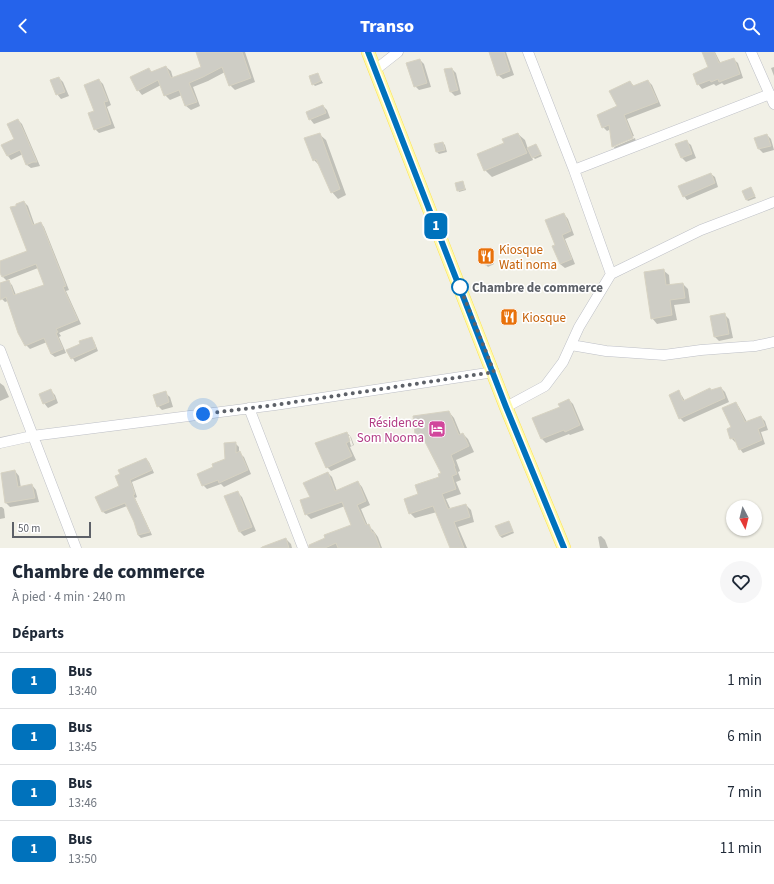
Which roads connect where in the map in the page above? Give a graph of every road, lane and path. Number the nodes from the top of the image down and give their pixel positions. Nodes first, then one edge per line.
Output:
1 (368, 52) edge
2 (398, 52) edge
3 (528, 52) edge
4 (751, 52) edge
5 (375, 70) junction
6 (772, 99) edge
7 (574, 170) junction
8 (774, 202) edge
9 (611, 274) junction
10 (774, 342) edge
11 (571, 345) junction
12 (0, 350) edge
13 (494, 372) junction
14 (506, 407) junction
15 (249, 408) junction
16 (32, 436) junction
17 (0, 443) edge
18 (76, 548) edge
19 (303, 548) edge
20 (564, 548) edge

1 - 5 main road
2 - 5 street
3 - 7 street
4 - 6 street
5 - 13 main road
6 - 7 street
7 - 9 street
8 - 9 street
9 - 11 street
10 - 11 street
11 - 14 street
12 - 16 street
13 - 14 main road
13 - 15 street
14 - 20 main road
15 - 16 street
15 - 19 street
16 - 17 street
16 - 18 street

